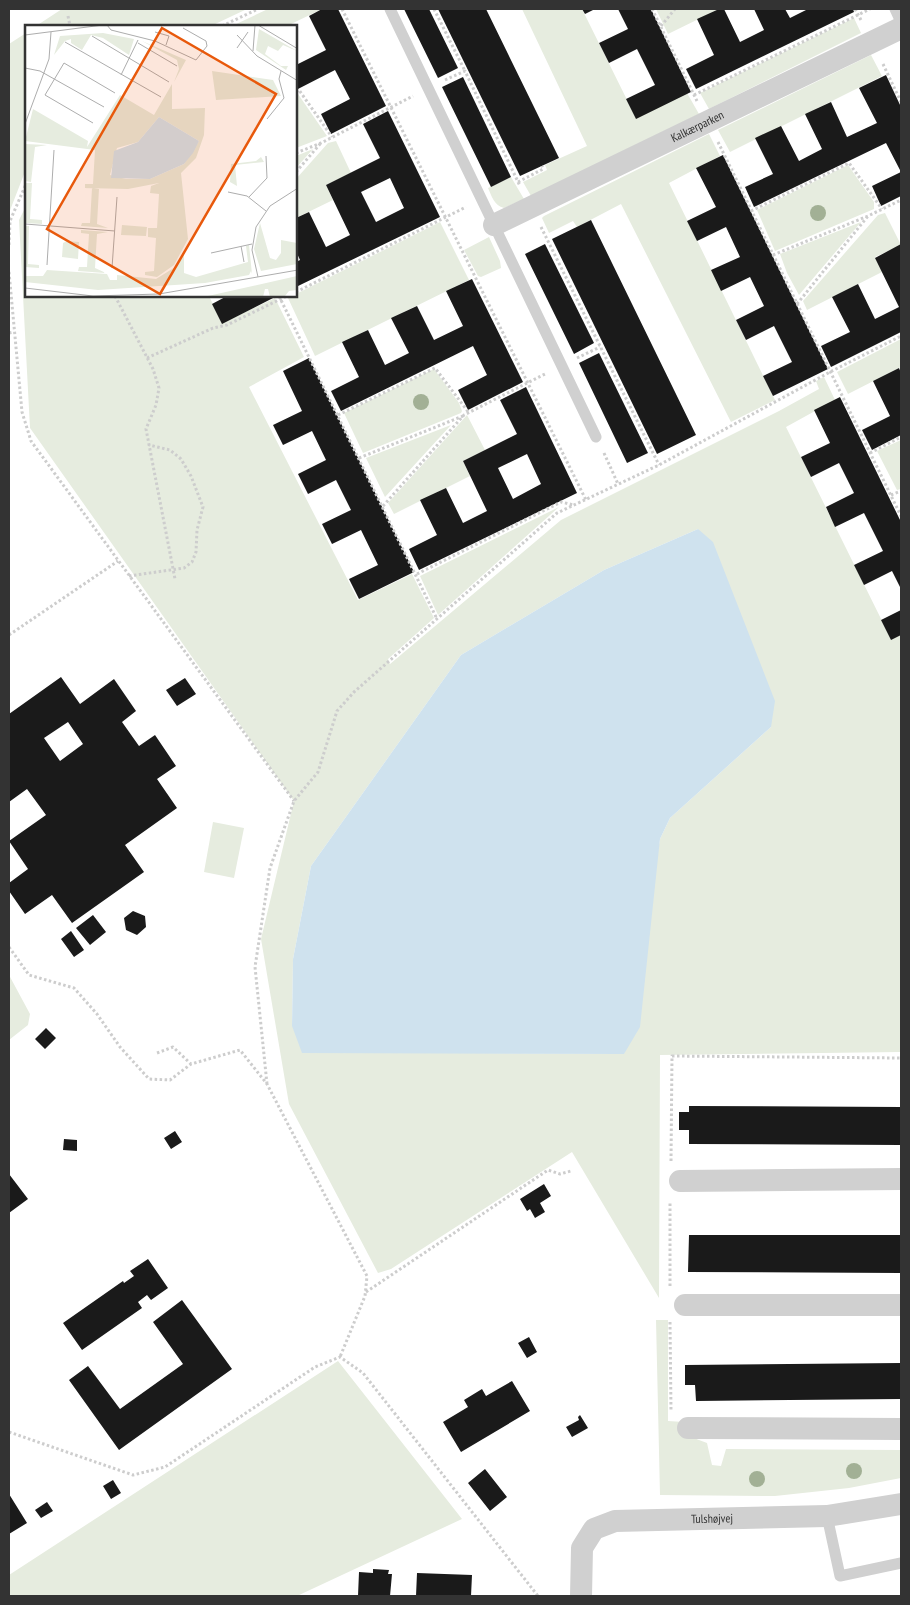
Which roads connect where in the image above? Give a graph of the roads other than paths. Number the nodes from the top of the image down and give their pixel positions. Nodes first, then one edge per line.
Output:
1 (390, 9) edge
2 (895, 9) edge
3 (901, 22) edge
4 (901, 28) edge
5 (494, 225) junction
6 (596, 437) road end
7 (901, 1179) edge
8 (680, 1181) dead end
9 (685, 1305) dead end
10 (901, 1305) edge
11 (688, 1428) dead end
12 (901, 1429) edge
13 (901, 1504) edge
14 (827, 1516) junction
15 (901, 1563) edge
16 (581, 1596) edge

1 - 5 lane
2 - 3 lane
4 - 5 street, Kalkærparken
5 - 6 lane
7 - 8 street
9 - 10 street
11 - 12 street
13 - 14 street, Tulshøjvej
14 - 15 lane
14 - 16 street, Tulshøjvej

